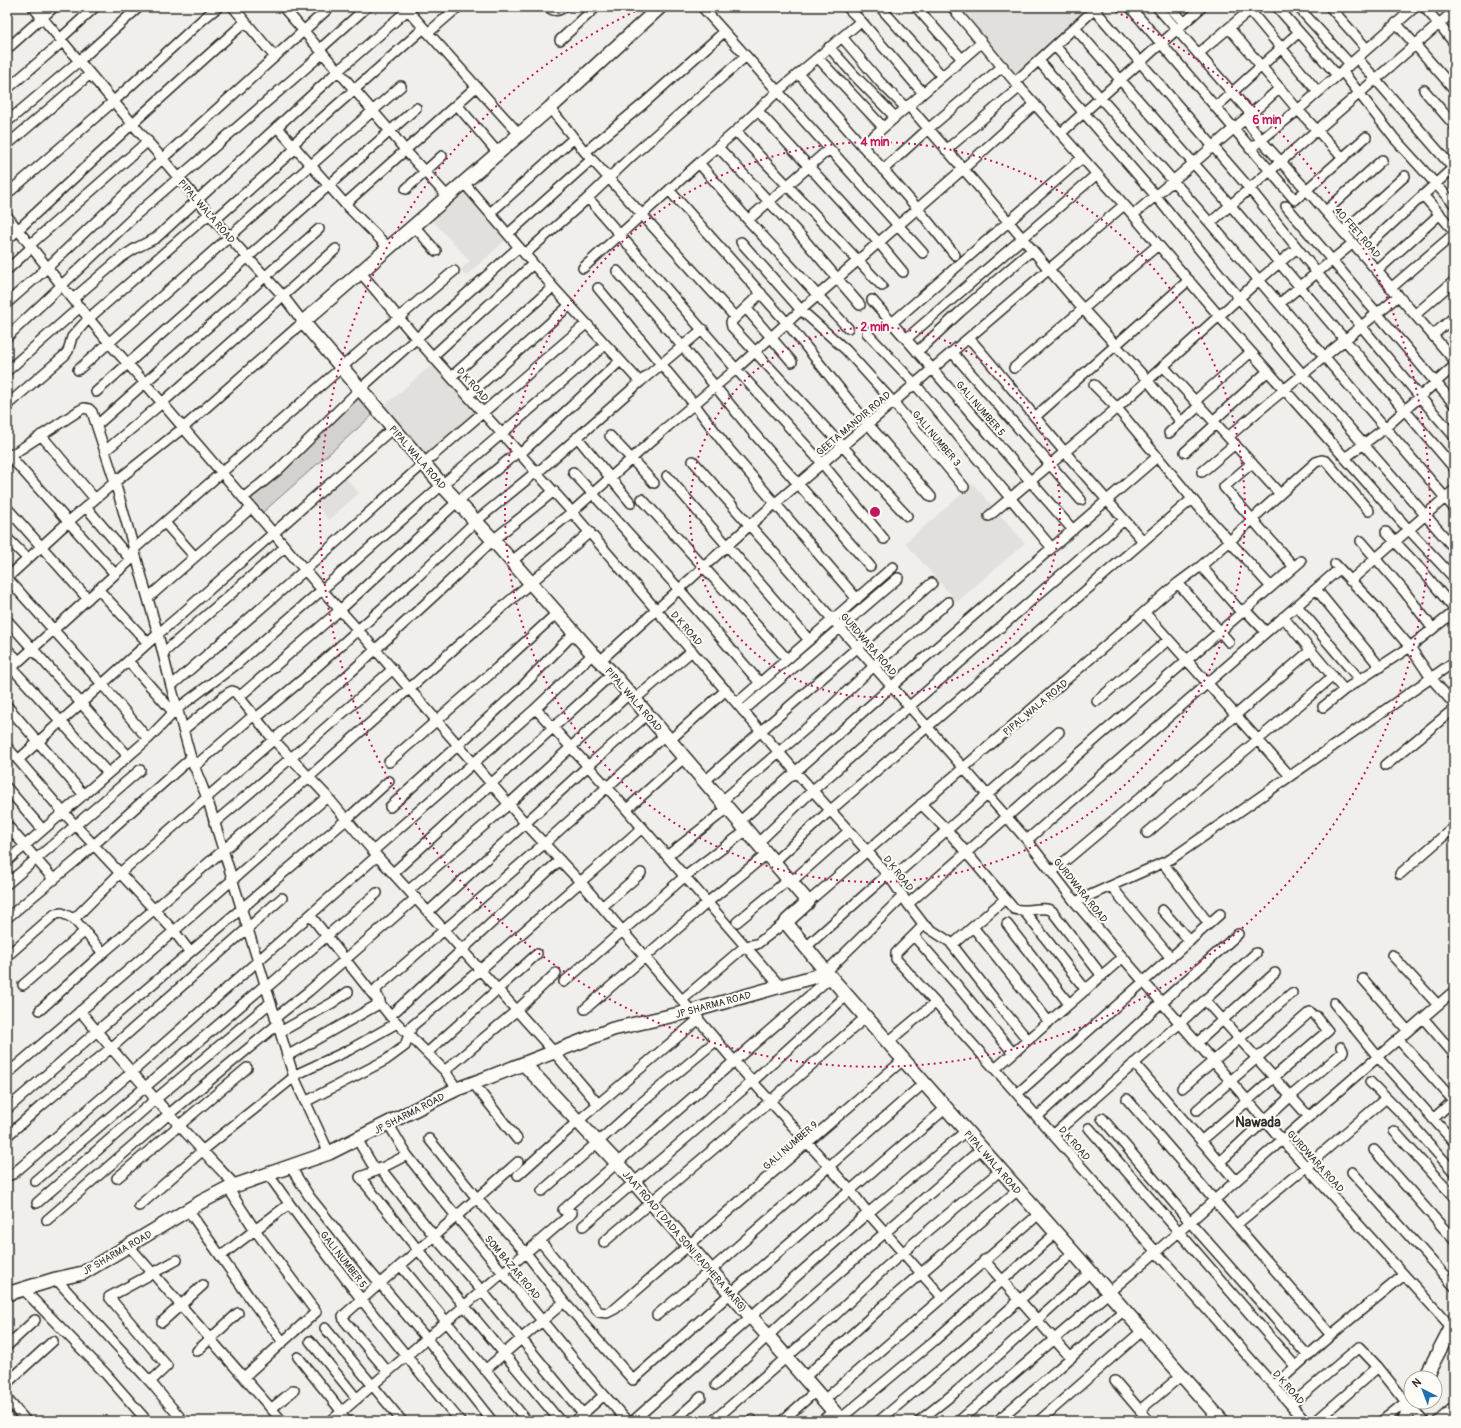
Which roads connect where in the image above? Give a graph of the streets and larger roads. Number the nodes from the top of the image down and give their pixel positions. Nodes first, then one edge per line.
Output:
1 (33, 7) edge
2 (54, 7) edge
3 (95, 7) edge
4 (139, 7) edge
5 (218, 7) edge
6 (232, 7) edge
7 (330, 7) edge
8 (367, 7) edge
9 (458, 7) edge
10 (548, 7) edge
11 (564, 7) edge
12 (596, 7) edge
13 (660, 7) edge
14 (702, 7) edge
15 (861, 7) edge
16 (880, 7) edge
17 (916, 7) edge
18 (952, 7) edge
19 (1130, 7) edge
20 (1157, 7) edge
21 (1170, 7) edge
22 (1202, 7) edge
23 (1276, 7) edge
24 (1298, 7) edge
25 (1330, 7) edge
26 (1424, 7) edge
27 (1450, 7) edge
28 (284, 8) edge
29 (408, 8) edge
30 (1096, 8) edge
31 (1413, 8) edge
32 (1248, 9) edge
33 (850, 10) edge
34 (1454, 11) edge
35 (42, 18) junction
36 (861, 21) junction
37 (245, 22) junction
38 (1184, 23) junction
39 (1396, 23) junction
40 (1439, 24) junction
41 (1075, 28) junction
42 (1229, 28) junction
43 (1177, 30) junction
44 (304, 31) junction
45 (426, 31) junction
46 (724, 32) junction
47 (1298, 32) junction
48 (842, 37) junction
49 (61, 40) junction
50 (560, 40) dead end
51 (982, 42) junction
52 (1162, 43) junction
53 (1454, 43) edge
54 (1416, 44) junction
55 (1055, 46) junction
56 (7, 47) edge
57 (829, 47) junction
58 (1281, 48) junction
59 (1367, 49) junction
60 (321, 51) junction
61 (1198, 54) junction
62 (746, 56) junction
63 (275, 57) junction
64 (818, 58) junction
65 (1357, 58) junction
66 (962, 59) junction
67 (79, 61) junction
68 (1039, 61) junction
69 (1141, 62) junction
70 (1350, 64) junction
71 (1003, 66) junction
72 (1261, 66) junction
73 (338, 70) junction
74 (1340, 73) junction
75 (90, 74) junction
76 (799, 74) junction
77 (942, 76) junction
78 (1376, 79) junction
79 (1120, 80) junction
80 (1017, 84) junction
81 (402, 86) dead end
82 (476, 87) junction
83 (1280, 88) junction
84 (7, 89) edge
85 (354, 89) junction
86 (1454, 89) edge
87 (1424, 90) dead end
88 (778, 92) junction
89 (1231, 92) junction
90 (1318, 92) junction
91 (1360, 92) junction
92 (923, 93) junction
93 (1100, 98) junction
94 (114, 101) junction
95 (1035, 104) junction
96 (457, 105) junction
97 (907, 106) junction
98 (1216, 107) junction
99 (416, 108) dead end
100 (550, 108) junction
101 (1298, 110) junction
102 (374, 111) junction
103 (758, 111) junction
104 (1083, 113) junction
105 (896, 117) junction
106 (1248, 117) junction
107 (7, 122) edge
108 (133, 123) junction
109 (1454, 125) edge
110 (278, 127) junction
111 (883, 127) junction
112 (1234, 128) junction
113 (928, 129) junction
114 (390, 130) junction
115 (1318, 130) junction
116 (736, 131) junction
117 (1061, 133) junction
118 (520, 135) junction
119 (574, 138) junction
120 (1366, 138) dead end
121 (1261, 140) junction
122 (148, 141) junction
123 (7, 145) edge
124 (295, 146) junction
125 (862, 146) junction
126 (718, 147) junction
127 (1213, 147) junction
128 (829, 149) junction
129 (1250, 149) junction
130 (405, 150) junction
131 (946, 150) junction
132 (585, 152) junction
133 (498, 153) junction
134 (442, 156) dead end
135 (163, 158) junction
136 (1082, 158) junction
137 (1343, 158) junction
138 (592, 160) junction
139 (1382, 160) dead end
140 (1281, 162) junction
141 (699, 163) junction
142 (1192, 163) junction
143 (311, 165) junction
144 (809, 166) junction
145 (963, 169) junction
146 (883, 170) junction
147 (425, 171) junction
148 (1452, 171) edge
149 (1270, 172) junction
150 (1097, 174) junction
151 (1405, 176) dead end
152 (178, 177) junction
153 (608, 177) junction
154 (1173, 180) junction
155 (464, 183) junction
156 (1436, 183) junction
157 (329, 185) junction
158 (787, 185) junction
159 (406, 189) dead end
160 (1250, 189) junction
161 (669, 190) junction
162 (1307, 190) junction
163 (7, 194) edge
164 (1155, 195) junction
165 (1422, 195) junction
166 (448, 197) junction
167 (588, 198) junction
168 (198, 200) junction
169 (768, 201) junction
170 (345, 204) junction
171 (1454, 204) edge
172 (1124, 205) junction
173 (1231, 206) junction
174 (1286, 206) dead end
175 (918, 209) junction
176 (1326, 211) junction
177 (490, 213) junction
178 (641, 214) junction
179 (1440, 214) junction
180 (1133, 215) junction
181 (7, 216) edge
182 (212, 217) junction
183 (748, 220) junction
184 (1008, 221) junction
185 (1210, 223) junction
186 (414, 226) junction
187 (898, 226) junction
188 (319, 229) dead end
189 (18, 230) junction
190 (1454, 231) edge
191 (1343, 232) junction
192 (508, 234) junction
193 (620, 234) junction
194 (1454, 234) edge
195 (229, 237) junction
196 (1023, 239) junction
197 (7, 240) edge
198 (741, 242) dead end
199 (878, 243) junction
200 (1353, 243) junction
201 (1158, 245) junction
202 (32, 247) junction
203 (389, 248) junction
204 (1297, 248) junction
205 (336, 249) dead end
206 (522, 250) junction
207 (1032, 250) junction
208 (436, 251) dead end
209 (1361, 252) junction
210 (923, 254) dead end
211 (955, 255) dead end
212 (247, 257) junction
213 (858, 260) junction
214 (1332, 261) junction
215 (534, 264) junction
216 (1279, 264) junction
217 (48, 267) junction
218 (583, 268) dead end
219 (7, 270) edge
220 (1048, 270) junction
221 (454, 271) dead end
222 (617, 271) dead end
223 (1377, 271) junction
224 (361, 272) junction
225 (902, 272) dead end
226 (1317, 273) junction
227 (264, 276) junction
228 (837, 279) junction
229 (1189, 280) junction
230 (1259, 280) junction
231 (1454, 280) edge
232 (62, 286) junction
233 (882, 286) dead end
234 (553, 287) junction
235 (1299, 287) junction
236 (598, 288) dead end
237 (1392, 288) junction
238 (761, 293) junction
239 (283, 296) junction
240 (817, 296) junction
241 (1398, 296) junction
242 (1239, 298) junction
243 (73, 299) junction
244 (872, 300) dead end
245 (7, 303) edge
246 (1279, 304) junction
247 (570, 305) junction
248 (860, 305) dead end
249 (80, 308) junction
250 (746, 308) junction
251 (1083, 309) junction
252 (801, 310) junction
253 (1376, 314) junction
254 (1415, 315) junction
255 (1219, 316) junction
256 (735, 317) junction
257 (1454, 317) edge
258 (89, 318) junction
259 (399, 318) junction
260 (303, 322) junction
261 (892, 322) junction
262 (787, 323) junction
263 (586, 324) junction
264 (1361, 326) junction
265 (848, 328) dead end
266 (703, 329) junction
267 (867, 333) dead end
268 (1432, 335) junction
269 (7, 337) edge
270 (771, 337) junction
271 (416, 338) junction
272 (969, 338) junction
273 (906, 339) junction
274 (1345, 340) junction
275 (110, 344) junction
276 (605, 345) junction
277 (1117, 346) junction
278 (683, 347) junction
279 (756, 352) junction
280 (917, 352) junction
281 (952, 352) junction
282 (1251, 352) junction
283 (432, 356) junction
284 (1325, 357) junction
285 (1454, 360) edge
286 (620, 361) junction
287 (792, 362) dead end
288 (128, 364) junction
289 (662, 364) junction
290 (1163, 366) junction
291 (342, 368) junction
292 (933, 368) junction
293 (1014, 368) dead end
294 (736, 369) junction
295 (78, 370) dead end
296 (1268, 371) junction
297 (7, 372) edge
298 (1303, 375) junction
299 (451, 377) junction
300 (1148, 380) junction
301 (640, 382) junction
302 (1436, 382) junction
303 (145, 383) junction
304 (915, 384) junction
305 (1094, 385) dead end
306 (716, 386) junction
307 (360, 389) junction
308 (1285, 389) junction
309 (96, 392) dead end
310 (468, 396) junction
311 (1420, 397) junction
312 (893, 402) junction
313 (162, 403) junction
314 (1197, 403) junction
315 (694, 404) junction
316 (1454, 404) edge
317 (7, 405) edge
318 (1117, 408) junction
319 (1405, 410) junction
320 (483, 413) junction
321 (1035, 417) junction
322 (1181, 422) junction
323 (1215, 423) junction
324 (868, 424) junction
325 (96, 425) junction
326 (184, 428) junction
327 (393, 428) junction
328 (1385, 428) junction
329 (1169, 433) dead end
330 (502, 434) junction
331 (40, 436) junction
332 (610, 436) dead end
333 (1454, 436) edge
334 (577, 437) junction
335 (1232, 440) junction
336 (1364, 445) junction
337 (843, 446) junction
338 (105, 451) junction
339 (1066, 452) junction
340 (1185, 452) dead end
341 (519, 453) junction
342 (8, 456) edge
343 (1157, 457) junction
344 (1346, 458) junction
345 (632, 459) junction
346 (693, 461) dead end
347 (1252, 463) junction
348 (424, 464) junction
349 (822, 464) junction
350 (1051, 465) junction
351 (1454, 468) edge
352 (572, 472) dead end
353 (1202, 472) dead end
354 (221, 473) junction
355 (537, 473) junction
356 (667, 476) dead end
357 (610, 478) junction
358 (1031, 481) junction
359 (115, 482) junction
360 (654, 483) dead end
361 (798, 484) junction
362 (442, 485) junction
363 (964, 487) dead end
364 (1454, 490) edge
365 (554, 491) junction
366 (592, 494) junction
367 (1280, 494) junction
368 (931, 497) dead end
369 (243, 498) junction
370 (1011, 498) junction
371 (1445, 498) junction
372 (95, 499) junction
373 (642, 499) dead end
374 (1192, 499) junction
375 (1081, 500) dead end
376 (1106, 500) junction
377 (458, 501) junction
378 (631, 503) dead end
379 (776, 503) junction
380 (86, 507) junction
381 (7, 508) edge
382 (251, 508) junction
383 (1454, 508) edge
384 (1369, 511) dead end
385 (572, 512) junction
386 (1425, 515) junction
387 (907, 516) dead end
388 (989, 516) dead end
389 (1124, 520) junction
390 (1252, 520) junction
391 (476, 521) junction
392 (68, 522) junction
393 (165, 523) junction
394 (750, 525) junction
395 (1408, 529) junction
396 (1073, 530) junction
397 (590, 532) junction
398 (1386, 532) dead end
399 (273, 534) junction
400 (7, 538) edge
401 (492, 540) junction
402 (884, 540) dead end
403 (1361, 540) dead end
404 (1143, 541) junction
405 (1230, 541) junction
406 (1395, 541) junction
407 (40, 546) junction
408 (727, 546) junction
409 (285, 547) junction
410 (1052, 548) junction
411 (1454, 548) edge
412 (133, 555) junction
413 (195, 556) junction
414 (27, 558) junction
415 (1375, 559) junction
416 (512, 561) junction
417 (870, 566) dead end
418 (1201, 566) junction
419 (893, 567) dead end
420 (703, 568) junction
421 (305, 570) junction
422 (115, 574) junction
423 (7, 578) edge
424 (898, 578) dead end
425 (1454, 578) edge
426 (1350, 581) junction
427 (932, 583) dead end
428 (1178, 583) junction
429 (531, 584) junction
430 (1271, 587) junction
431 (679, 589) junction
432 (1316, 589) junction
433 (98, 590) junction
434 (322, 590) junction
435 (148, 598) junction
436 (857, 598) junction
437 (88, 599) junction
438 (948, 602) dead end
439 (1297, 606) junction
440 (1454, 609) edge
441 (340, 610) junction
442 (656, 610) junction
443 (1243, 611) junction
444 (557, 612) junction
445 (1454, 612) edge
446 (1145, 613) junction
447 (1283, 617) junction
448 (833, 619) junction
449 (7, 620) edge
450 (840, 627) junction
451 (1433, 629) junction
452 (53, 630) junction
453 (358, 630) junction
454 (1220, 631) junction
455 (1266, 632) junction
456 (574, 633) junction
457 (158, 634) junction
458 (809, 640) junction
459 (1168, 640) junction
460 (1229, 642) dead end
461 (148, 643) junction
462 (1410, 647) junction
463 (858, 648) junction
464 (7, 649) edge
465 (32, 649) junction
466 (376, 649) junction
467 (1310, 650) junction
468 (692, 651) junction
469 (163, 653) junction
470 (596, 657) junction
471 (786, 659) junction
472 (19, 661) junction
473 (128, 661) junction
474 (1186, 661) junction
475 (1454, 662) edge
476 (874, 666) junction
477 (1380, 667) junction
478 (393, 669) junction
479 (9, 670) edge
480 (612, 673) junction
481 (1333, 676) junction
482 (1431, 678) junction
483 (1360, 680) junction
484 (760, 683) junction
485 (1207, 683) junction
486 (102, 684) junction
487 (171, 686) junction
488 (892, 686) junction
489 (409, 689) junction
490 (726, 690) junction
491 (1344, 690) junction
492 (632, 696) junction
493 (239, 697) junction
494 (1098, 701) dead end
495 (737, 703) junction
496 (81, 704) junction
497 (1454, 704) edge
498 (7, 706) edge
499 (909, 706) junction
500 (1323, 707) dead end
501 (536, 709) junction
502 (1454, 709) edge
503 (176, 711) junction
504 (744, 711) junction
505 (648, 714) junction
506 (1236, 715) junction
507 (255, 716) junction
508 (437, 720) junction
509 (62, 722) junction
510 (553, 727) junction
511 (928, 727) junction
512 (183, 730) junction
513 (761, 731) junction
514 (1059, 732) dead end
515 (668, 738) junction
516 (148, 739) junction
517 (273, 739) junction
518 (1259, 740) junction
519 (38, 743) junction
520 (459, 746) junction
521 (7, 747) edge
522 (571, 747) junction
523 (779, 752) junction
524 (128, 756) junction
525 (191, 758) junction
526 (291, 758) junction
527 (685, 758) junction
528 (18, 760) junction
529 (389, 762) dead end
530 (473, 763) junction
531 (588, 766) junction
532 (1385, 766) dead end
533 (194, 767) junction
534 (963, 768) junction
535 (140, 770) dead end
536 (795, 771) junction
537 (108, 773) junction
538 (1290, 776) junction
539 (309, 778) junction
540 (389, 781) dead end
541 (705, 781) junction
542 (492, 784) junction
543 (607, 787) junction
544 (7, 788) edge
545 (813, 790) junction
546 (986, 794) junction
547 (84, 795) junction
548 (327, 797) junction
549 (207, 798) junction
550 (509, 804) junction
551 (921, 804) junction
552 (725, 805) junction
553 (390, 808) dead end
554 (626, 810) junction
555 (830, 811) junction
556 (64, 812) junction
557 (1007, 818) junction
558 (346, 820) junction
559 (214, 823) junction
560 (526, 824) junction
561 (7, 825) edge
562 (76, 825) junction
563 (743, 826) junction
564 (1454, 827) edge
565 (642, 828) junction
566 (43, 830) junction
567 (947, 830) junction
568 (848, 831) junction
569 (1147, 833) dead end
570 (1026, 840) junction
571 (545, 843) junction
572 (758, 843) junction
573 (94, 845) junction
574 (25, 846) junction
575 (222, 851) junction
576 (867, 851) junction
577 (375, 853) junction
578 (967, 853) junction
579 (668, 856) junction
580 (771, 858) junction
581 (36, 859) junction
582 (560, 860) junction
583 (7, 861) edge
584 (1163, 863) junction
585 (1052, 872) junction
586 (120, 873) junction
587 (393, 873) junction
588 (641, 873) dead end
589 (1400, 874) dead end
590 (685, 877) junction
591 (889, 877) junction
592 (232, 879) junction
593 (54, 880) junction
594 (790, 881) junction
595 (580, 882) junction
596 (7, 884) edge
597 (1111, 886) junction
598 (409, 890) junction
599 (377, 893) dead end
600 (903, 896) junction
601 (282, 898) dead end
602 (416, 898) junction
603 (1005, 898) junction
604 (708, 902) junction
605 (808, 902) junction
606 (1075, 902) junction
607 (908, 904) junction
608 (602, 907) junction
609 (242, 908) junction
610 (153, 910) junction
611 (1162, 910) dead end
612 (1024, 911) junction
613 (428, 912) junction
614 (1220, 914) dead end
615 (310, 915) junction
616 (7, 918) edge
617 (74, 919) junction
618 (787, 921) junction
619 (737, 922) dead end
620 (1007, 924) dead end
621 (1209, 924) junction
622 (924, 925) junction
623 (973, 927) junction
624 (247, 928) junction
625 (445, 930) junction
626 (85, 931) junction
627 (174, 931) junction
628 (622, 931) junction
629 (1238, 934) dead end
630 (914, 936) junction
631 (326, 937) junction
632 (1190, 941) junction
633 (952, 945) junction
634 (746, 946) junction
635 (806, 947) junction
636 (462, 950) junction
637 (190, 952) junction
638 (103, 953) junction
639 (1256, 953) dead end
640 (537, 954) dead end
641 (1392, 955) dead end
642 (7, 956) edge
643 (645, 956) junction
644 (1122, 957) junction
645 (1171, 958) junction
646 (345, 959) junction
647 (258, 960) junction
648 (480, 970) junction
649 (556, 973) dead end
650 (1275, 973) dead end
651 (828, 974) junction
652 (1102, 976) junction
653 (1363, 979) dead end
654 (1144, 981) junction
655 (564, 982) dead end
656 (23, 986) dead end
657 (780, 986) junction
658 (265, 987) junction
659 (498, 990) junction
660 (1086, 990) junction
661 (348, 992) dead end
662 (1454, 992) edge
663 (1292, 993) dead end
664 (847, 995) junction
665 (682, 1000) junction
666 (1205, 1000) junction
667 (1162, 1002) junction
668 (270, 1003) junction
669 (379, 1003) junction
670 (935, 1003) junction
671 (1334, 1003) dead end
672 (1069, 1004) junction
673 (1438, 1005) junction
674 (586, 1009) dead end
675 (40, 1010) dead end
676 (80, 1010) junction
677 (516, 1011) junction
678 (695, 1015) junction
679 (390, 1016) junction
680 (866, 1017) junction
681 (1423, 1018) junction
682 (1222, 1019) junction
683 (1049, 1022) junction
684 (397, 1023) junction
685 (1180, 1023) junction
686 (278, 1025) junction
687 (96, 1031) junction
688 (1408, 1031) junction
689 (408, 1034) junction
690 (1240, 1038) junction
691 (1398, 1039) junction
692 (717, 1040) junction
693 (1028, 1040) junction
694 (888, 1042) junction
695 (1197, 1042) junction
696 (1341, 1047) dead end
697 (111, 1048) junction
698 (554, 1052) junction
699 (427, 1053) junction
700 (1013, 1053) junction
701 (1454, 1054) edge
702 (287, 1056) junction
703 (1378, 1057) junction
704 (1257, 1058) junction
705 (734, 1060) junction
706 (904, 1060) junction
707 (1214, 1061) junction
708 (1134, 1063) junction
709 (524, 1064) junction
710 (247, 1068) dead end
711 (995, 1069) junction
712 (132, 1072) junction
713 (446, 1072) junction
714 (7, 1074) edge
715 (294, 1077) junction
716 (1274, 1077) junction
717 (1230, 1080) junction
718 (753, 1081) junction
719 (1370, 1082) dead end
720 (473, 1083) junction
721 (924, 1084) junction
722 (146, 1087) junction
723 (1182, 1088) dead end
724 (458, 1089) junction
725 (1017, 1094) junction
726 (1291, 1096) junction
727 (156, 1098) junction
728 (1385, 1098) junction
729 (1127, 1099) dead end
730 (771, 1100) junction
731 (1248, 1101) junction
732 (1454, 1101) edge
733 (305, 1102) junction
734 (598, 1104) junction
735 (946, 1108) junction
736 (7, 1109) edge
737 (1197, 1110) dead end
738 (169, 1114) junction
739 (1309, 1116) junction
740 (1037, 1117) junction
741 (1102, 1118) dead end
742 (1433, 1119) junction
743 (1265, 1120) junction
744 (578, 1121) junction
745 (388, 1123) junction
746 (180, 1125) junction
747 (1089, 1128) dead end
748 (966, 1131) junction
749 (1394, 1131) dead end
750 (1053, 1135) junction
751 (7, 1136) edge
752 (429, 1138) dead end
753 (357, 1139) junction
754 (517, 1139) dead end
755 (1282, 1140) junction
756 (1201, 1141) junction
757 (598, 1142) junction
758 (1454, 1142) edge
759 (808, 1144) junction
760 (982, 1149) junction
761 (1374, 1150) dead end
762 (202, 1151) junction
763 (330, 1153) junction
764 (407, 1155) junction
765 (518, 1162) dead end
766 (1220, 1162) junction
767 (617, 1163) junction
768 (290, 1166) junction
769 (1306, 1166) junction
770 (828, 1167) junction
771 (378, 1170) junction
772 (1001, 1170) junction
773 (1352, 1172) dead end
774 (1454, 1172) edge
775 (7, 1173) edge
776 (268, 1174) junction
777 (518, 1175) dead end
778 (117, 1178) dead end
779 (35, 1181) dead end
780 (1236, 1181) junction
781 (634, 1182) junction
782 (232, 1186) junction
783 (1018, 1190) junction
784 (542, 1191) dead end
785 (850, 1191) junction
786 (1454, 1197) edge
787 (477, 1199) junction
788 (1215, 1200) junction
789 (651, 1202) junction
790 (37, 1203) dead end
791 (289, 1204) junction
792 (139, 1206) dead end
793 (188, 1210) junction
794 (563, 1210) dead end
795 (572, 1213) dead end
796 (868, 1213) junction
797 (1039, 1214) junction
798 (456, 1216) junction
799 (47, 1220) dead end
800 (1190, 1222) junction
801 (1236, 1225) junction
802 (583, 1226) dead end
803 (255, 1230) junction
804 (1179, 1232) junction
805 (886, 1233) junction
806 (1056, 1233) junction
807 (434, 1236) junction
808 (1454, 1240) edge
809 (540, 1241) junction
810 (604, 1242) dead end
811 (128, 1246) junction
812 (689, 1246) junction
813 (418, 1250) junction
814 (903, 1252) junction
815 (1073, 1252) junction
816 (1156, 1252) junction
817 (526, 1253) junction
818 (221, 1256) junction
819 (178, 1260) dead end
820 (984, 1260) junction
821 (401, 1266) junction
822 (711, 1270) junction
823 (1090, 1272) junction
824 (153, 1273) junction
825 (504, 1273) junction
826 (921, 1273) junction
827 (1404, 1275) junction
828 (56, 1279) junction
829 (1002, 1280) junction
830 (380, 1284) junction
831 (203, 1285) dead end
832 (1454, 1286) edge
833 (23, 1289) junction
834 (482, 1291) junction
835 (1108, 1292) junction
836 (731, 1293) junction
837 (7, 1294) edge
838 (942, 1297) junction
839 (362, 1300) junction
840 (1020, 1300) junction
841 (564, 1302) junction
842 (181, 1305) junction
843 (465, 1306) junction
844 (1124, 1310) junction
845 (238, 1313) dead end
846 (657, 1315) dead end
847 (751, 1317) junction
848 (35, 1320) dead end
849 (542, 1320) junction
850 (1037, 1320) junction
851 (162, 1322) dead end
852 (446, 1322) junction
853 (1453, 1326) edge
854 (324, 1328) dead end
855 (1142, 1331) junction
856 (1331, 1335) junction
857 (768, 1337) junction
858 (211, 1339) junction
859 (427, 1339) junction
860 (522, 1339) junction
861 (1054, 1339) junction
862 (53, 1341) dead end
863 (310, 1341) dead end
864 (283, 1342) junction
865 (7, 1346) edge
866 (197, 1351) dead end
867 (504, 1354) junction
868 (406, 1356) junction
869 (1308, 1356) junction
870 (298, 1357) dead end
871 (786, 1357) junction
872 (1070, 1358) junction
873 (1295, 1366) junction
874 (1378, 1367) junction
875 (485, 1370) junction
876 (1429, 1370) edge
877 (388, 1372) junction
878 (1182, 1376) junction
879 (244, 1377) junction
880 (804, 1378) junction
881 (1115, 1381) dead end
882 (150, 1382) junction
883 (7, 1383) edge
884 (373, 1385) junction
885 (716, 1385) dead end
886 (1274, 1386) junction
887 (294, 1390) dead end
888 (604, 1395) junction
889 (820, 1396) junction
890 (1403, 1396) edge
891 (701, 1397) dead end
892 (357, 1398) junction
893 (7, 1399) edge
894 (1291, 1405) junction
895 (1454, 1407) edge
896 (1403, 1408) edge
897 (271, 1409) junction
898 (1140, 1410) junction
899 (1408, 1410) edge
900 (1415, 1410) edge
901 (341, 1413) junction
902 (583, 1414) junction
903 (838, 1417) edge
904 (26, 1421) edge
905 (146, 1421) edge
906 (183, 1421) edge
907 (282, 1421) edge
908 (331, 1421) edge
909 (346, 1421) edge
910 (402, 1421) edge
911 (460, 1421) edge
912 (492, 1421) edge
913 (527, 1421) edge
914 (560, 1421) edge
915 (575, 1421) edge
916 (626, 1421) edge
917 (633, 1421) edge
918 (674, 1421) edge
919 (713, 1421) edge
920 (782, 1421) edge
921 (822, 1421) edge
922 (879, 1421) edge
923 (919, 1421) edge
924 (959, 1421) edge
925 (997, 1421) edge
926 (1039, 1421) edge
927 (1150, 1421) edge
928 (1222, 1421) edge
929 (1305, 1421) edge
930 (1316, 1421) edge
931 (1382, 1421) edge
932 (1404, 1421) edge
933 (1424, 1421) edge
934 (1438, 1421) edge

1 - 35 street, PIPAL WALA ROAD
2 - 35 street
3 - 49 street
4 - 67 street
5 - 94 street
6 - 37 street
7 - 44 street
8 - 60 street
9 - 45 street
10 - 11 street
12 - 50 street
13 - 100 street
14 - 46 street
15 - 33 street
16 - 77 street
17 - 66 street
18 - 51 street
19 - 52 street
20 - 43 street, 40 FEET ROAD
21 - 38 street
22 - 38 street
23 - 47 street
24 - 70 street
25 - 59 street
26 - 40 street
27 - 34 street
28 - 44 street
29 - 45 street
29 - 73 street
30 - 41 street
30 - 69 street
31 - 39 street
32 - 42 street
32 - 58 street
33 - 36 street
34 - 40 street
35 - 49 street, PIPAL WALA ROAD
35 - 56 street
36 - 48 street
36 - 92 street
37 - 63 street
37 - 108 street
38 - 43 street
39 - 54 street
39 - 59 street
40 - 53 street
40 - 54 street
41 - 55 street
41 - 79 street
42 - 61 street
42 - 72 street
43 - 52 street
43 - 61 street, 40 FEET ROAD
44 - 60 street
44 - 63 street
45 - 82 street
45 - 85 street
46 - 62 street
46 - 132 street
47 - 58 street
47 - 74 street
48 - 57 street
48 - 97 street
49 - 67 street, PIPAL WALA ROAD
49 - 84 street
51 - 66 street
51 - 71 street
52 - 69 street
52 - 98 street
54 - 78 street
54 - 86 street
55 - 68 street
55 - 93 street
57 - 64 street
57 - 105 street
58 - 72 street
58 - 90 street
59 - 65 street
60 - 73 street
60 - 152 street
61 - 89 street, 40 FEET ROAD
62 - 88 street
62 - 153 street
63 - 135 street
64 - 76 street
64 - 111 street
65 - 70 street
65 - 78 street
66 - 77 street
67 - 75 street, PIPAL WALA ROAD
67 - 107 street
68 - 80 street
68 - 104 street
69 - 79 street
69 - 127 street
70 - 74 street
71 - 80 street
71 - 113 street
72 - 83 street
72 - 89 street
73 - 85 street
73 - 110 street
74 - 90 street
74 - 91 street
75 - 94 street, PIPAL WALA ROAD
75 - 123 street
76 - 88 street
76 - 125 street
77 - 92 street
78 - 91 street
78 - 148 street
79 - 93 street
79 - 142 street
80 - 95 street
80 - 131 street
81 - 102 street
82 - 96 street
82 - 118 street
83 - 101 street
83 - 106 street
85 - 102 street
85 - 124 street
87 - 109 street
88 - 103 street
88 - 128 street
89 - 98 street
89 - 106 street, 40 FEET ROAD
90 - 101 street
91 - 115 street
91 - 156 street
92 - 97 street
93 - 104 street
93 - 154 street
94 - 108 street, PIPAL WALA ROAD
94 - 163 street
95 - 117 street
95 - 145 street
96 - 130 street
96 - 133 street
97 - 105 street
97 - 113 street
98 - 112 street
99 - 114 street
100 - 118 street
100 - 119 street
101 - 115 street
101 - 121 street
102 - 114 street
102 - 143 street
103 - 116 street
103 - 144 street
104 - 117 street
104 - 164 street
105 - 111 street
106 - 112 street
106 - 121 street, 40 FEET ROAD
108 - 122 street, PIPAL WALA ROAD
108 - 189 street
110 - 124 street
110 - 168 street
111 - 125 street
112 - 127 street
112 - 129 street
113 - 131 street
113 - 146 street
114 - 130 street
114 - 157 street
115 - 137 street
115 - 140 street
116 - 126 street
116 - 158 street
117 - 136 street
118 - 133 street
119 - 132 street
119 - 177 street
120 - 137 street
121 - 129 street
121 - 140 street, 40 FEET ROAD
122 - 135 street, PIPAL WALA ROAD
122 - 202 street
124 - 143 street
124 - 182 street
125 - 146 street
126 - 141 street
126 - 169 street
127 - 142 street
127 - 160 street
128 - 144 street
128 - 187 street
129 - 149 street
130 - 147 street
130 - 170 street
131 - 145 street
132 - 138 street
133 - 155 street
134 - 147 street
135 - 152 street, PIPAL WALA ROAD
135 - 217 street
136 - 150 street
136 - 184 street
137 - 162 street
138 - 153 street
138 - 192 street
139 - 176 street
140 - 149 street
140 - 162 street, 40 FEET ROAD
141 - 161 street
141 - 183 street
142 - 154 street
142 - 173 street
143 - 157 street
143 - 195 street
144 - 158 street
144 - 199 street
145 - 175 street
145 - 184 street
146 - 175 street
147 - 159 street
147 - 166 street
148 - 156 street
149 - 160 street
149 - 162 street
150 - 172 street
150 - 196 street
151 - 191 street
152 - 168 street, PIPAL WALA ROAD
152 - 232 street
153 - 167 street
153 - 178 street
154 - 164 street
154 - 185 street
155 - 166 street
155 - 177 street
156 - 165 street
156 - 171 street
157 - 170 street
157 - 212 street
158 - 169 street
158 - 213 street
160 - 173 street
160 - 204 street
161 - 178 street
161 - 238 street
162 - 176 street, 40 FEET ROAD
164 - 180 street
164 - 242 street
165 - 179 street
165 - 209 street
166 - 186 street
167 - 193 street
167 - 206 street
168 - 182 street, PIPAL WALA ROAD
168 - 243 street
169 - 183 street
169 - 228 street
170 - 203 street
172 - 180 street
172 - 220 street, GEETA MANDIR ROAD
173 - 185 street
173 - 216 street
174 - 214 street
175 - 187 street
175 - 211 street
176 - 191 street, 40 FEET ROAD
177 - 192 street
178 - 193 street
178 - 256 street
179 - 190 street
179 - 223 street
180 - 201 street
181 - 189 street
182 - 195 street, PIPAL WALA ROAD
182 - 258 street
183 - 240 street
184 - 196 street
184 - 261 street
185 - 230 street
186 - 203 street
186 - 208 street
187 - 199 street
187 - 210 street
188 - 227 street
189 - 197 street
189 - 202 street
191 - 200 street, 40 FEET ROAD
192 - 206 street
193 - 218 street
193 - 266 street
194 - 237 street
195 - 212 street, PIPAL WALA ROAD
195 - 275 street
196 - 207 street
196 - 273 street
198 - 252 street, GALI NUMBER 3
199 - 213 street
199 - 225 street
200 - 209 street, 40 FEET ROAD
200 - 214 street
201 - 229 street
201 - 251 street
202 - 217 street
202 - 219 street
203 - 224 street
204 - 216 street
204 - 226 street
205 - 239 street
206 - 215 street
206 - 271 street
207 - 220 street
207 - 280 street
209 - 223 street, 40 FEET ROAD
212 - 227 street, PIPAL WALA ROAD
212 - 288 street
213 - 228 street
213 - 233 street
214 - 226 street
214 - 253 street
215 - 234 street
215 - 283 street
216 - 230 street
216 - 235 street
217 - 232 street
217 - 245 street
220 - 251 street
220 - 272 street, GEETA MANDIR ROAD
221 - 259 street
222 - 278 street
223 - 237 street, 40 FEET ROAD
224 - 259 street, D K ROAD
224 - 260 street
226 - 235 street
226 - 264 street
227 - 239 street, PIPAL WALA ROAD
227 - 303 street
228 - 240 street
228 - 248 street
229 - 255 street
229 - 277 street
230 - 242 street
230 - 246 street
231 - 254 street
232 - 243 street
232 - 269 street
234 - 247 street
234 - 299 street
235 - 246 street
235 - 274 street
236 - 289 street
237 - 241 street, 40 FEET ROAD
238 - 250 street
238 - 262 street
239 - 260 street, PIPAL WALA ROAD
239 - 313 street
240 - 252 street
240 - 265 street
241 - 253 street
241 - 254 street, 40 FEET ROAD
242 - 255 street
242 - 298 street
243 - 249 street
244 - 261 street, GALI NUMBER 5
246 - 284 street
247 - 263 street
247 - 310 street
249 - 258 street
249 - 297 street
250 - 256 street
250 - 270 street
251 - 277 street
251 - 293 street
252 - 262 street
252 - 312 street, GALI NUMBER 3
253 - 264 street
253 - 302 street
254 - 268 street, 40 FEET ROAD
255 - 282 street
255 - 290 street
256 - 279 street
257 - 268 street
258 - 275 street
258 - 317 street
259 - 271 street, D K ROAD
259 - 291 street
260 - 291 street, PIPAL WALA ROAD
260 - 326 street
261 - 273 street, GALI NUMBER 5
262 - 270 street
262 - 324 street
263 - 276 street
263 - 320 street
264 - 274 street
264 - 311 street
266 - 278 street
266 - 294 street
267 - 304 street
268 - 285 street, 40 FEET ROAD
270 - 279 street
270 - 287 street
271 - 283 street, D K ROAD
271 - 307 street
272 - 281 street, GEETA MANDIR ROAD
272 - 321 street
273 - 280 street, GALI NUMBER 5
274 - 284 street
274 - 319 street
275 - 288 street
275 - 295 street
276 - 286 street
276 - 330 street
277 - 300 street
277 - 321 street
278 - 289 street
278 - 306 street
279 - 294 street
279 - 337 street
280 - 292 street, GALI NUMBER 5
281 - 292 street, GEETA MANDIR ROAD
281 - 350 street
282 - 296 street
282 - 314 street
283 - 299 street, D K ROAD
284 - 298 street
284 - 328 street
285 - 302 street
286 - 301 street
286 - 341 street
288 - 303 street
288 - 309 street
289 - 301 street
289 - 315 street
290 - 300 street
290 - 314 street
291 - 307 street, PIPAL WALA ROAD
291 - 354 street
292 - 304 street, GEETA MANDIR ROAD
292 - 358 street, GALI NUMBER 5
294 - 306 street
294 - 349 street
296 - 308 street
296 - 323 street
298 - 308 street
298 - 336 street
299 - 310 street, D K ROAD
300 - 318 street
300 - 322 street
301 - 334 street
302 - 311 street
302 - 316 street
303 - 313 street
303 - 325 street
304 - 312 street, GEETA MANDIR ROAD
304 - 370 street
305 - 318 street
306 - 315 street
306 - 361 street
307 - 327 street, PIPAL WALA ROAD
307 - 369 street
308 - 335 street
308 - 344 street
310 - 320 street, D K ROAD
311 - 319 street
311 - 333 street
312 - 324 street, GEETA MANDIR ROAD
312 - 363 street, GALI NUMBER 3
313 - 326 street
313 - 338 street
314 - 322 street
314 - 323 street
315 - 345 street
315 - 379 street
318 - 339 street
318 - 343 street
319 - 328 street
319 - 351 street
320 - 330 street, D K ROAD
320 - 348 street
321 - 339 street
322 - 329 street
323 - 335 street
323 - 340 street
324 - 337 street, GEETA MANDIR ROAD
324 - 368 street
325 - 331 street
325 - 338 street
326 - 354 street
326 - 359 street
327 - 348 street, PIPAL WALA ROAD
327 - 399 street
328 - 336 street
328 - 371 street
330 - 341 street, D K ROAD
330 - 362 street
331 - 342 street
331 - 372 street
332 - 345 street
334 - 355 street
334 - 357 street
335 - 347 street
335 - 353 street
336 - 344 street
336 - 386 street
337 - 349 street, GEETA MANDIR ROAD
337 - 387 street
338 - 359 street
339 - 350 street
339 - 376 street
341 - 355 street, D K ROAD
341 - 377 street
342 - 392 street
343 - 374 street
343 - 376 street
344 - 395 street
345 - 357 street
345 - 360 street
346 - 394 street, GURDWARA ROAD
347 - 367 street
347 - 390 street
348 - 362 street, PIPAL WALA ROAD
348 - 421 street
349 - 361 street, GEETA MANDIR ROAD
349 - 402 street
350 - 358 street
350 - 375 street
352 - 366 street
354 - 369 street
354 - 393 street
355 - 365 street, D K ROAD
355 - 391 street
356 - 408 street
357 - 366 street
357 - 378 street
358 - 370 street
358 - 396 street, GALI NUMBER 5
359 - 372 street
359 - 412 street
361 - 379 street, GEETA MANDIR ROAD
361 - 417 street
362 - 377 street, PIPAL WALA ROAD
362 - 434 street
364 - 371 street
365 - 385 street, D K ROAD
365 - 401 street
366 - 385 street
366 - 431 street
367 - 384 street, PIPAL WALA ROAD
367 - 390 street, PIPAL WALA ROAD
369 - 382 street
370 - 388 street
370 - 410 street
371 - 383 street
371 - 386 street
372 - 380 street
373 - 420 street
374 - 404 street
374 - 405 street
376 - 389 street
376 - 396 street
377 - 391 street, PIPAL WALA ROAD
377 - 441 street
379 - 394 street, GEETA MANDIR ROAD
379 - 436 street
380 - 392 street
380 - 412 street
381 - 407 street
382 - 399 street
382 - 413 street
385 - 397 street, D K ROAD
385 - 416 street
386 - 395 street
386 - 411 street
389 - 404 street
389 - 499 street
390 - 405 street, PIPAL WALA ROAD
390 - 430 street
391 - 401 street, PIPAL WALA ROAD
391 - 453 street
392 - 407 street
392 - 422 street
393 - 412 street
393 - 413 street
394 - 408 street, GEETA MANDIR ROAD
394 - 448 street, GURDWARA ROAD
395 - 406 street
395 - 425 street
396 - 410 street
397 - 429 street
397 - 442 street, D K ROAD
398 - 406 street
399 - 409 street
399 - 457 street
400 - 414 street
401 - 416 street, PIPAL WALA ROAD
401 - 466 street
403 - 415 street
404 - 511 street
405 - 418 street, PIPAL WALA ROAD
405 - 430 street
406 - 415 street
406 - 440 street
407 - 414 street
407 - 437 street
408 - 420 street, GEETA MANDIR ROAD
408 - 458 street
409 - 421 street
409 - 469 street
410 - 488 street
412 - 422 street
412 - 435 street
413 - 435 street
414 - 423 street
415 - 426 street
415 - 451 street
416 - 429 street, PIPAL WALA ROAD
418 - 428 street, PIPAL WALA ROAD
418 - 443 street
419 - 436 street
420 - 431 street, GEETA MANDIR ROAD
420 - 471 street
421 - 434 street
421 - 487 street
422 - 433 street
423 - 452 street
424 - 450 street
426 - 432 street
426 - 462 street
427 - 463 street
428 - 446 street, PIPAL WALA ROAD
428 - 454 street
429 - 444 street, PIPAL WALA ROAD
429 - 489 street
430 - 443 street
431 - 442 street, GEETA MANDIR ROAD
431 - 484 street
432 - 439 street
432 - 477 street
433 - 437 street
433 - 461 street
434 - 441 street
434 - 503 street
435 - 457 street
436 - 448 street
437 - 452 street
438 - 476 street
439 - 447 street
439 - 483 street
441 - 453 street
441 - 493 street
442 - 468 street, D K ROAD
442 - 470 street, GEETA MANDIR ROAD
443 - 454 street
443 - 455 street
444 - 456 street, PIPAL WALA ROAD
444 - 508 street
445 - 451 street
446 - 459 street
446 - 534 street, PIPAL WALA ROAD
447 - 455 street
447 - 467 street
448 - 450 street, GURDWARA ROAD
448 - 458 street
449 - 465 street
450 - 463 street, GURDWARA ROAD
450 - 504 street
451 - 462 street
452 - 465 street
452 - 486 street
453 - 466 street
453 - 507 street
454 - 460 street
454 - 474 street
455 - 485 street
456 - 470 street, PIPAL WALA ROAD
456 - 520 street
457 - 461 street
457 - 469 street
458 - 471 street
459 - 474 street
459 - 494 street
461 - 473 street
462 - 477 street
462 - 482 street
463 - 476 street, GURDWARA ROAD
463 - 513 street
464 - 472 street
465 - 472 street
465 - 496 street
466 - 478 street
466 - 517 street
467 - 481 street
467 - 506 street
468 - 490 street, D K ROAD
468 - 492 street
469 - 487 street
470 - 480 street, PIPAL WALA ROAD
470 - 501 street, GEETA MANDIR ROAD
471 - 484 street
472 - 479 street
473 - 486 street
473 - 503 street
474 - 485 street
474 - 557 street
475 - 482 street
476 - 488 street, GURDWARA ROAD
476 - 523 street
477 - 483 street
478 - 489 street
478 - 526 street
479 - 509 street
480 - 492 street, PIPAL WALA ROAD
480 - 510 street
481 - 491 street
481 - 518 street
482 - 497 street
482 - 538 street
483 - 491 street
484 - 495 street
485 - 506 street
485 - 570 street
486 - 496 street
486 - 516 street
487 - 503 street
488 - 499 street, GURDWARA ROAD
488 - 536 street
489 - 508 street
489 - 539 street
490 - 495 street, D K ROAD
490 - 515 street
491 - 500 street
492 - 505 street, PIPAL WALA ROAD
492 - 522 street
493 - 507 street
493 - 512 street
495 - 504 street, D K ROAD
496 - 509 street
496 - 524 street
498 - 519 street
499 - 511 street, GURDWARA ROAD
499 - 545 street
501 - 510 street
501 - 530 street, GEETA MANDIR ROAD
502 - 532 street
503 - 512 street
503 - 516 street
504 - 513 street, D K ROAD
505 - 515 street, PIPAL WALA ROAD
505 - 531 street
506 - 518 street
506 - 585 street
507 - 517 street
507 - 533 street
508 - 520 street
508 - 529 street
509 - 519 street
509 - 537 street
510 - 522 street
510 - 542 street
511 - 534 street, GURDWARA ROAD
511 - 555 street
512 - 525 street
513 - 523 street, D K ROAD
513 - 541 street
514 - 546 street
515 - 527 street, PIPAL WALA ROAD
515 - 543 street
516 - 524 street
517 - 526 street
517 - 549 street
518 - 538 street
518 - 569 street
519 - 528 street
519 - 547 street
520 - 530 street
520 - 553 street
521 - 528 street
522 - 531 street
522 - 550 street
523 - 536 street, D K ROAD
523 - 552 street
524 - 537 street
525 - 533 street
525 - 573 street
526 - 539 street
526 - 559 street
527 - 541 street, PIPAL WALA ROAD
527 - 554 street
528 - 556 street
530 - 542 street
530 - 577 street, GEETA MANDIR ROAD
531 - 543 street
531 - 560 street
533 - 549 street
534 - 546 street, GURDWARA ROAD
534 - 551 street, PIPAL WALA ROAD
535 - 562 street
536 - 545 street, D K ROAD
536 - 563 street
537 - 547 street
538 - 584 street
539 - 548 street
539 - 575 street
540 - 558 street
541 - 552 street, PIPAL WALA ROAD
542 - 550 street
542 - 587 street
543 - 554 street
543 - 571 street
544 - 566 street
545 - 555 street, D K ROAD
545 - 572 street
546 - 557 street, GURDWARA ROAD
546 - 567 street
547 - 556 street
548 - 558 street
548 - 592 street
549 - 559 street
549 - 586 street
550 - 560 street
550 - 598 street
551 - 567 street
551 - 576 street, PIPAL WALA ROAD
552 - 563 street, PIPAL WALA ROAD
552 - 579 street
554 - 565 street
555 - 568 street, D K ROAD
555 - 580 street
556 - 562 street
556 - 566 street
557 - 570 street, GURDWARA ROAD
557 - 578 street
558 - 577 street
558 - 609 street
559 - 575 street
560 - 571 street
560 - 613 street
561 - 574 street
562 - 573 street
562 - 581 street
563 - 572 street, PIPAL WALA ROAD
563 - 590 street
564 - 589 street
565 - 579 street
565 - 595 street
566 - 574 street
567 - 578 street
567 - 591 street
568 - 576 street, D K ROAD
568 - 594 street
570 - 585 street, GURDWARA ROAD
571 - 582 street
571 - 625 street
572 - 580 street, PIPAL WALA ROAD
573 - 586 street
573 - 593 street
574 - 581 street
574 - 583 street
575 - 592 street
575 - 610 street
576 - 591 street, D K ROAD
576 - 605 street, PIPAL WALA ROAD
577 - 587 street
577 - 615 street, GEETA MANDIR ROAD
578 - 603 street
578 - 607 street
579 - 590 street
580 - 594 street, PIPAL WALA ROAD
580 - 604 street
581 - 593 street
581 - 596 street
582 - 595 street
582 - 636 street
584 - 597 street
584 - 621 street
585 - 606 street, GURDWARA ROAD
586 - 610 street
586 - 617 street
587 - 598 street
588 - 608 street
590 - 604 street
590 - 628 street
591 - 600 street, D K ROAD
591 - 635 street
592 - 609 street
592 - 627 street
593 - 616 street
594 - 605 street, PIPAL WALA ROAD
594 - 619 street
595 - 608 street
595 - 648 street
597 - 606 street
597 - 645 street
598 - 602 street
599 - 631 street
600 - 607 street, D K ROAD
600 - 651 street
601 - 624 street
602 - 613 street
602 - 646 street
603 - 612 street
603 - 623 street
604 - 634 street
604 - 643 street
605 - 618 street, PIPAL WALA ROAD
606 - 644 street, GURDWARA ROAD
607 - 622 street, D K ROAD
608 - 628 street
609 - 624 street
609 - 637 street
610 - 627 street
610 - 638 street
611 - 632 street
612 - 652 street
612 - 660 street
613 - 625 street
614 - 621 street
615 - 631 street
615 - 647 street, GEETA MANDIR ROAD
617 - 626 street
617 - 642 street
618 - 634 street
618 - 635 street, PIPAL WALA ROAD
620 - 672 street
621 - 632 street
622 - 630 street, D K ROAD
622 - 633 street
623 - 633 street
623 - 683 street
624 - 647 street
624 - 697 street
625 - 636 street
625 - 669 street
626 - 638 street
626 - 656 street
627 - 637 street
627 - 676 street
628 - 643 street
628 - 655 street
629 - 667 street
630 - 670 street, D K ROAD
630 - 700 street
631 - 646 street
631 - 658 street
632 - 645 street
633 - 693 street
634 - 657 street
634 - 665 street
635 - 651 street, PIPAL WALA ROAD
636 - 648 street
636 - 679 street
637 - 687 street
638 - 675 street
639 - 666 street
640 - 659 street
641 - 673 street
643 - 665 street
643 - 674 street
644 - 652 street
644 - 654 street, GURDWARA ROAD
645 - 654 street
646 - 669 street
646 - 686 street
647 - 658 street
647 - 712 street, GEETA MANDIR ROAD
648 - 659 street
648 - 689 street
649 - 677 street
650 - 682 street
651 - 657 street, JP SHARMA ROAD
651 - 664 street, PIPAL WALA ROAD
651 - 705 street
652 - 660 street
653 - 688 street
654 - 667 street, GURDWARA ROAD
654 - 725 street
657 - 678 street, JP SHARMA ROAD
658 - 668 street
658 - 722 street
659 - 677 street
659 - 699 street
660 - 672 street
661 - 686 street
662 - 673 street
663 - 690 street
664 - 680 street, PIPAL WALA ROAD
664 - 718 street
665 - 678 street
666 - 682 street
666 - 685 street
667 - 685 street, GURDWARA ROAD
667 - 740 street
668 - 686 street
668 - 727 street
669 - 679 street
669 - 702 street
670 - 694 street
670 - 711 street, D K ROAD
671 - 703 street
672 - 683 street
673 - 681 street
676 - 687 street
676 - 714 street
677 - 698 street
677 - 713 street
678 - 692 street
678 - 698 street, JP SHARMA ROAD
678 - 734 street
679 - 684 street
680 - 694 street, PIPAL WALA ROAD
680 - 730 street
681 - 688 street
681 - 701 street
682 - 690 street
682 - 695 street
683 - 693 street
684 - 689 street
684 - 715 street
685 - 695 street, GURDWARA ROAD
685 - 708 street
686 - 702 street
686 - 738 street
687 - 697 street
687 - 736 street
688 - 691 street
689 - 699 street
689 - 733 street
690 - 704 street
690 - 707 street
691 - 703 street
691 - 732 street
692 - 705 street
692 - 757 street
693 - 700 street
694 - 706 street, PIPAL WALA ROAD
695 - 707 street, GURDWARA ROAD
696 - 726 street
697 - 712 street
697 - 751 street
698 - 709 street, JP SHARMA ROAD
698 - 734 street
699 - 713 street
700 - 711 street
702 - 715 street
703 - 739 street
703 - 742 street
704 - 716 street
704 - 716 street
704 - 717 street
705 - 718 street
705 - 767 street
706 - 721 street, PIPAL WALA ROAD
706 - 759 street, GALI NUMBER 9
707 - 717 street, GURDWARA ROAD
707 - 723 street
708 - 750 street
708 - 756 street
709 - 720 street, JP SHARMA ROAD
709 - 744 street, JAAT ROAD ( DADA SONI RADHERA MARG)
710 - 746 street
711 - 725 street, D K ROAD
712 - 722 street
712 - 775 street, GEETA MANDIR ROAD
713 - 724 street
715 - 733 street
715 - 762 street
716 - 726 street
716 - 731 street
717 - 731 street, GURDWARA ROAD
717 - 737 street
718 - 730 street
718 - 781 street
719 - 728 street
720 - 724 street, JP SHARMA ROAD
720 - 754 street
721 - 735 street, PIPAL WALA ROAD
721 - 770 street
722 - 727 street
722 - 779 street
724 - 745 street, JP SHARMA ROAD
725 - 740 street, D K ROAD
726 - 739 street
726 - 743 street
727 - 738 street
727 - 790 street
728 - 769 street
728 - 774 street
729 - 788 street
730 - 759 street
730 - 789 street
731 - 743 street, GURDWARA ROAD
731 - 756 street
732 - 742 street
733 - 763 street
734 - 744 street
735 - 748 street, PIPAL WALA ROAD
735 - 785 street
738 - 746 street
738 - 799 street
739 - 755 street
740 - 750 street, D K ROAD
741 - 800 street
742 - 758 street
743 - 755 street, GURDWARA ROAD
743 - 766 street
744 - 757 street, JAAT ROAD ( DADA SONI RADHERA MARG)
744 - 777 street
745 - 753 street, JP SHARMA ROAD
745 - 764 street, SOM BAZAR ROAD
746 - 762 street
746 - 778 street
747 - 804 street
748 - 760 street, PIPAL WALA ROAD
748 - 796 street
749 - 786 street
750 - 816 street, D K ROAD
752 - 787 street
753 - 763 street, JP SHARMA ROAD
753 - 771 street
755 - 769 street, GURDWARA ROAD
755 - 780 street
756 - 766 street
757 - 767 street, JAAT ROAD ( DADA SONI RADHERA MARG)
757 - 784 street
759 - 770 street
759 - 812 street, GALI NUMBER 9
760 - 772 street, PIPAL WALA ROAD
760 - 805 street
761 - 808 street
762 - 782 street
762 - 792 street
763 - 768 street, JP SHARMA ROAD
764 - 771 street
764 - 798 street, SOM BAZAR ROAD
765 - 787 street
766 - 780 street
767 - 781 street, JAAT ROAD ( DADA SONI RADHERA MARG)
767 - 794 street
768 - 776 street, JP SHARMA ROAD
768 - 830 street
769 - 801 street
769 - 827 street, GURDWARA ROAD
770 - 785 street
770 - 822 street
771 - 807 street
771 - 813 street
772 - 783 street, PIPAL WALA ROAD
772 - 814 street
773 - 832 street
776 - 782 street, JP SHARMA ROAD
776 - 791 street, GALI NUMBER 5
780 - 788 street
781 - 789 street, JAAT ROAD ( DADA SONI RADHERA MARG)
781 - 802 street
782 - 793 street, JP SHARMA ROAD
782 - 803 street
783 - 797 street, PIPAL WALA ROAD
783 - 826 street
785 - 796 street
785 - 836 street
787 - 798 street
787 - 817 street
788 - 800 street
788 - 801 street
789 - 810 street
789 - 812 street, JAAT ROAD ( DADA SONI RADHERA MARG)
791 - 803 street
791 - 839 street, GALI NUMBER 5
793 - 811 street, JP SHARMA ROAD
793 - 818 street
795 - 809 street
796 - 805 street
796 - 847 street
797 - 806 street, PIPAL WALA ROAD
797 - 820 street
798 - 807 street
798 - 825 street, SOM BAZAR ROAD
800 - 804 street
800 - 869 street
801 - 856 street
803 - 818 street
803 - 864 street
804 - 816 street
804 - 873 street
805 - 814 street
805 - 857 street
806 - 815 street, PIPAL WALA ROAD
806 - 829 street
807 - 813 street
807 - 834 street
809 - 812 street, GALI NUMBER 9
809 - 817 street
811 - 824 street
811 - 828 street, JP SHARMA ROAD
812 - 822 street, JAAT ROAD ( DADA SONI RADHERA MARG)
813 - 821 street
813 - 843 street
814 - 826 street
814 - 871 street
815 - 823 street, PIPAL WALA ROAD
815 - 840 street
816 - 835 street
816 - 886 street, D K ROAD
817 - 825 street
817 - 841 street
818 - 864 street
819 - 824 street
820 - 829 street
820 - 838 street
821 - 830 street
821 - 852 street
822 - 836 street, JAAT ROAD ( DADA SONI RADHERA MARG)
822 - 846 street
823 - 835 street, PIPAL WALA ROAD
823 - 850 street
824 - 842 street
824 - 882 street
825 - 834 street
825 - 849 street, SOM BAZAR ROAD
826 - 838 street
826 - 880 street
827 - 853 street, GURDWARA ROAD
827 - 856 street
828 - 833 street, JP SHARMA ROAD
828 - 882 street
829 - 840 street
829 - 903 street
830 - 839 street
830 - 859 street
831 - 842 street
833 - 837 street, JP SHARMA ROAD
833 - 905 street
834 - 843 street
834 - 860 street
835 - 844 street, PIPAL WALA ROAD
835 - 861 street
836 - 841 street
836 - 847 street, JAAT ROAD ( DADA SONI RADHERA MARG)
838 - 889 street
839 - 868 street, GALI NUMBER 5
839 - 877 street
840 - 850 street
840 - 922 street
841 - 849 street
842 - 851 street
842 - 858 street
843 - 852 street
843 - 867 street
844 - 855 street, PIPAL WALA ROAD
844 - 872 street
845 - 858 street
847 - 857 street, JAAT ROAD ( DADA SONI RADHERA MARG)
847 - 917 street
848 - 865 street
849 - 860 street
849 - 888 street, SOM BAZAR ROAD
850 - 861 street
850 - 923 street
852 - 859 street
852 - 875 street
853 - 876 street
854 - 884 street
855 - 878 street, PIPAL WALA ROAD
855 - 926 street
856 - 869 street
857 - 871 street, JAAT ROAD ( DADA SONI RADHERA MARG)
857 - 885 street
858 - 866 street
858 - 879 street
859 - 868 street
859 - 912 street
860 - 867 street
860 - 902 street
861 - 872 street
861 - 924 street
862 - 883 street
863 - 892 street
864 - 879 street
867 - 875 street
867 - 914 street
868 - 877 street
868 - 911 street, GALI NUMBER 5
869 - 873 street
870 - 901 street
871 - 880 street, JAAT ROAD ( DADA SONI RADHERA MARG)
871 - 919 street
872 - 925 street
873 - 886 street
874 - 890 street
874 - 894 street
874 - 930 street
875 - 913 street
877 - 884 street
878 - 898 street
878 - 928 street, PIPAL WALA ROAD
879 - 897 street
880 - 889 street, JAAT ROAD ( DADA SONI RADHERA MARG)
881 - 898 street
882 - 906 street
884 - 892 street
884 - 910 street
886 - 894 street, D K ROAD
887 - 897 street
888 - 902 street
888 - 916 street, SOM BAZAR ROAD
889 - 903 street, JAAT ROAD ( DADA SONI RADHERA MARG)
889 - 920 street
891 - 918 street
892 - 901 street
893 - 904 street
894 - 929 street, D K ROAD
895 - 934 street
896 - 931 street
897 - 907 street
898 - 927 street
899 - 932 street
900 - 933 street
901 - 908 street
901 - 909 street
902 - 915 street
903 - 921 street

